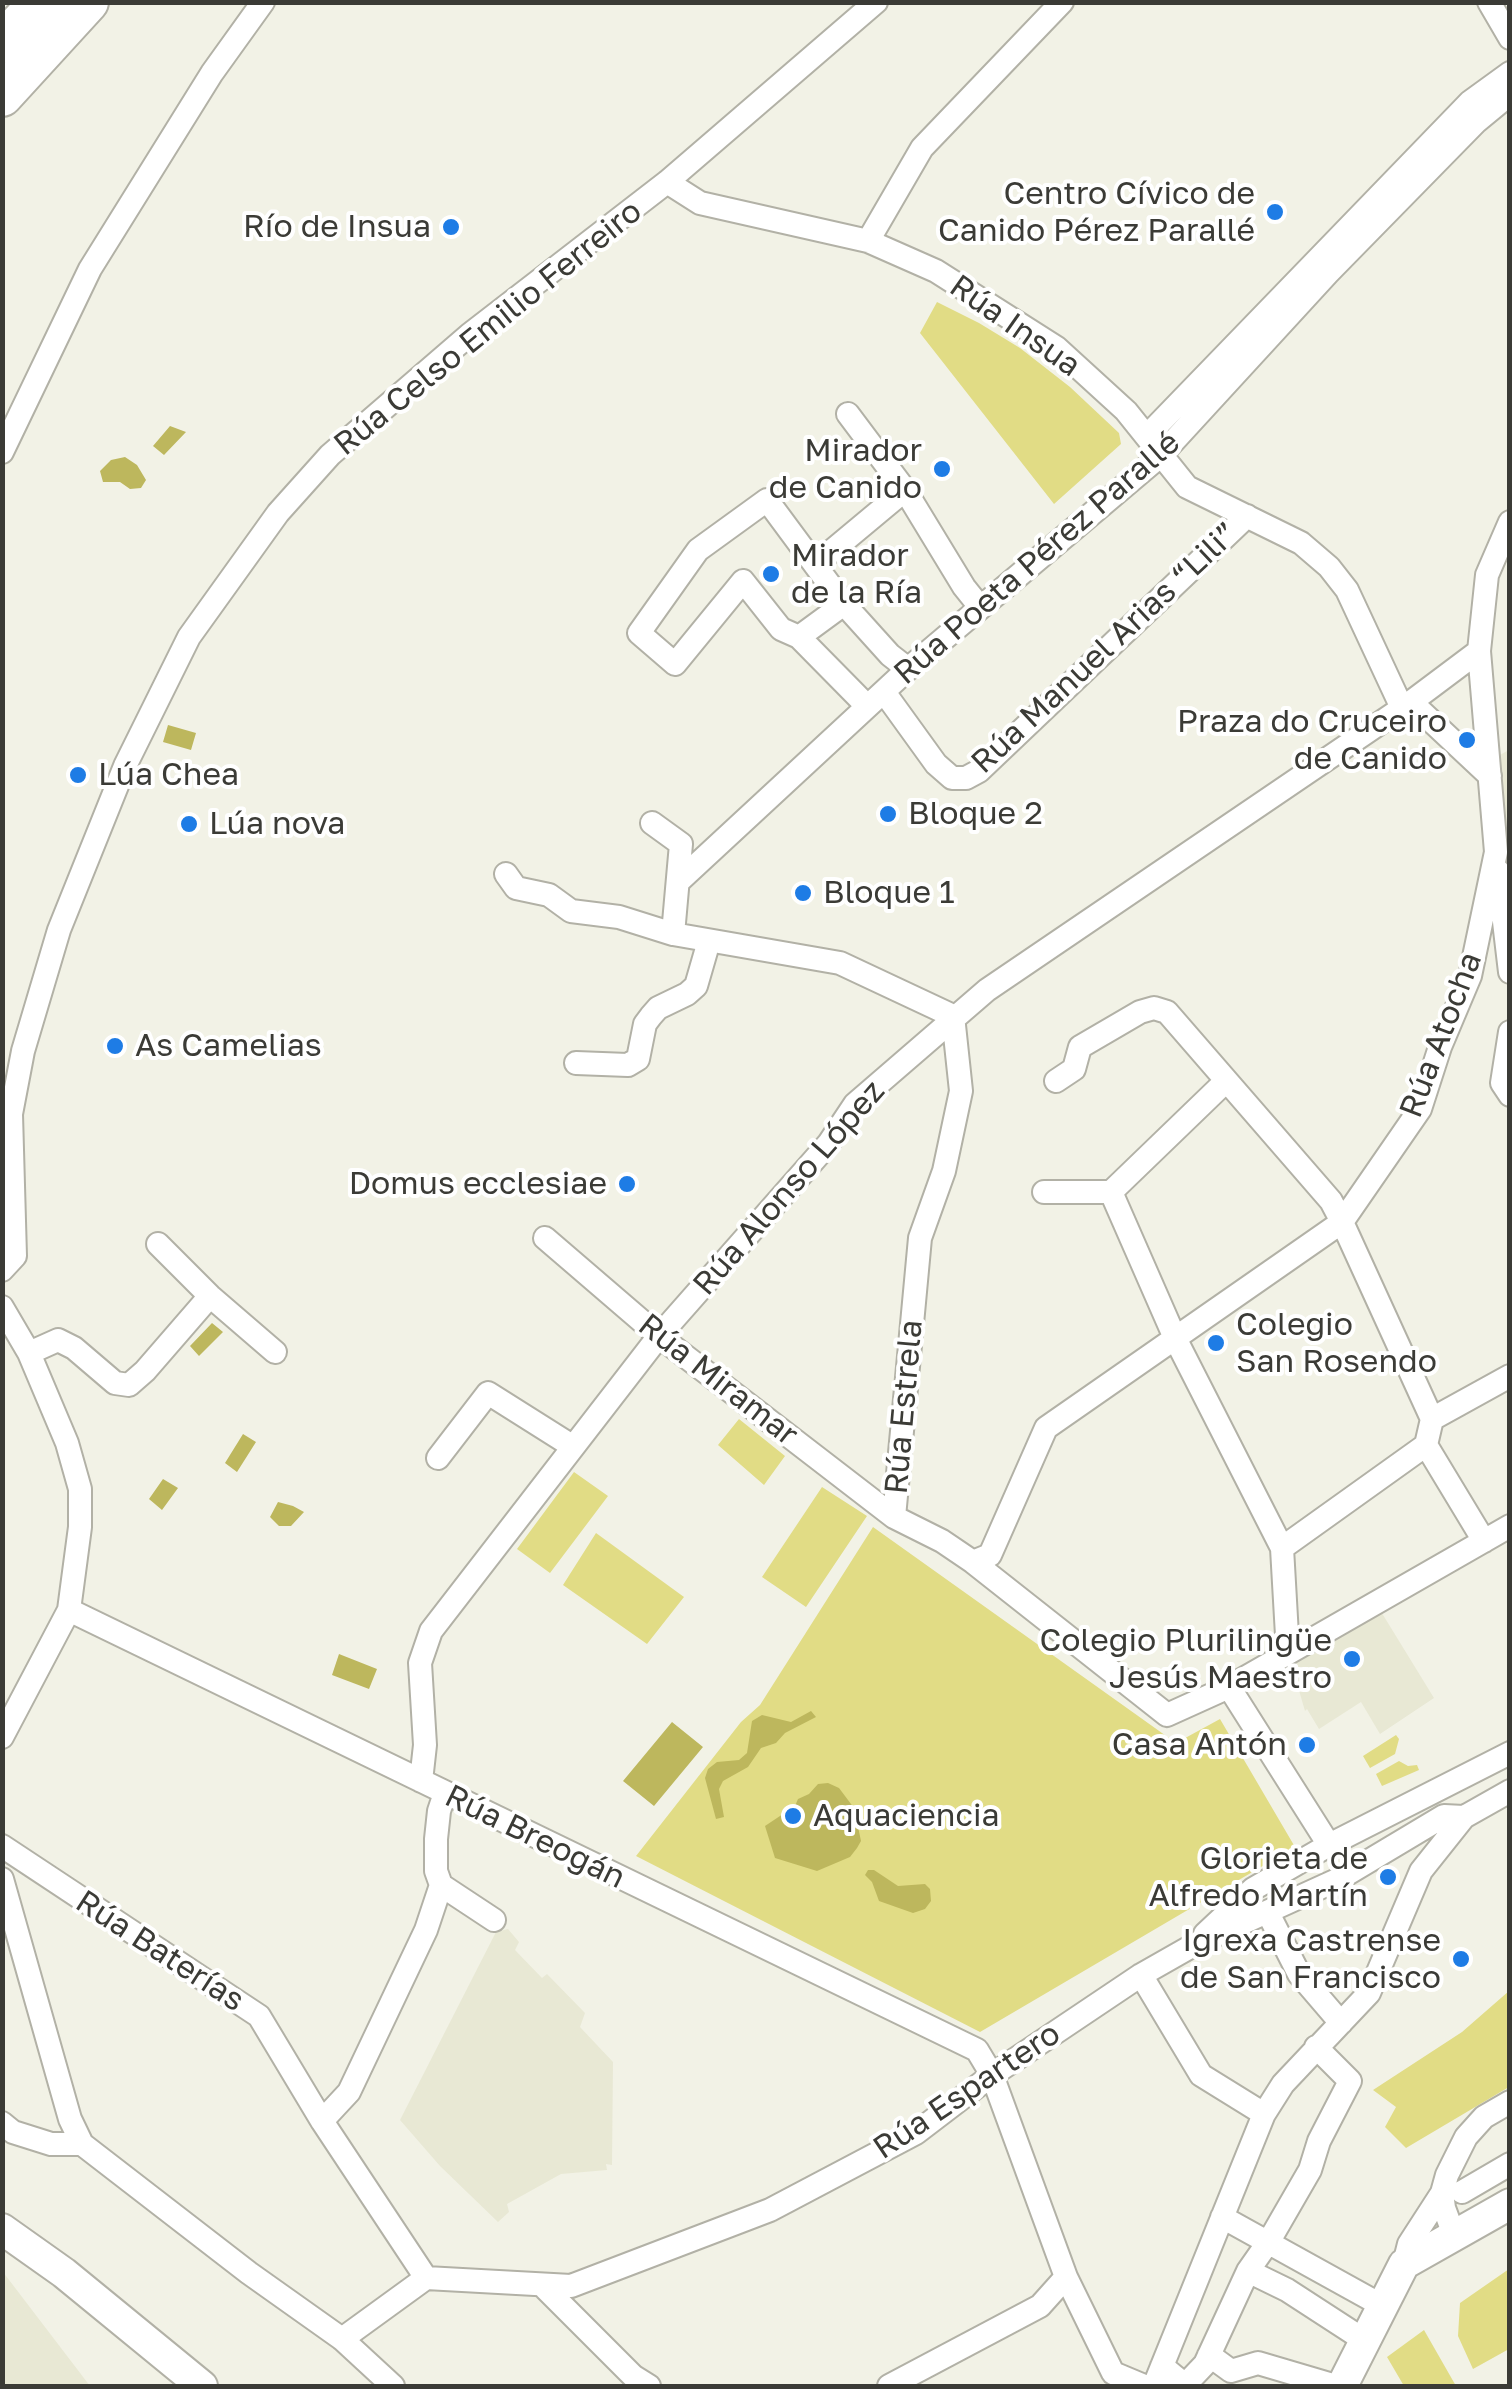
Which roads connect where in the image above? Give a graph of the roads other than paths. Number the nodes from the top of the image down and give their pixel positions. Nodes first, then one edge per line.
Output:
1 (40, 2) edge
2 (88, 2) edge
3 (263, 2) edge
4 (876, 2) edge
5 (1062, 2) edge
6 (1489, 2) edge
7 (1510, 38) edge
8 (2, 43) edge
9 (1510, 73) edge
10 (1510, 94) edge
11 (2, 96) edge
12 (667, 182) junction
13 (868, 240) junction
14 (848, 414) dead end
15 (1154, 446) junction
16 (2, 452) edge
17 (905, 490) junction
18 (1246, 516) junction
19 (1510, 522) edge
20 (815, 565) junction
21 (844, 604) junction
22 (980, 606) junction
23 (799, 638) junction
24 (1479, 651) junction
25 (908, 670) junction
26 (875, 699) junction
27 (1407, 705) junction
28 (1490, 776) junction
29 (652, 823) dead end
30 (1496, 852) junction
31 (506, 874) dead end
32 (678, 882) junction
33 (673, 934) junction
34 (709, 941) junction
35 (1510, 972) edge
36 (953, 1016) junction
37 (1510, 1032) edge
38 (576, 1063) dead end
39 (1056, 1082) dead end
40 (1226, 1082) junction
41 (1506, 1089) edge
42 (1044, 1192) dead end
43 (1112, 1192) junction
44 (1342, 1222) junction
45 (545, 1238) dead end
46 (158, 1244) dead end
47 (2, 1270) edge
48 (210, 1296) junction
49 (2, 1306) edge
50 (659, 1336) junction
51 (1175, 1338) junction
52 (29, 1352) junction
53 (275, 1352) dead end
54 (1510, 1376) edge
55 (1432, 1420) junction
56 (572, 1446) junction
57 (1426, 1446) junction
58 (438, 1458) dead end
59 (894, 1517) junction
60 (1510, 1526) edge
61 (1484, 1541) junction
62 (1282, 1548) junction
63 (973, 1562) junction
64 (68, 1610) junction
65 (1288, 1653) junction
66 (1229, 1687) junction
67 (2, 1737) edge
68 (1510, 1753) edge
69 (420, 1782) junction
70 (1510, 1791) edge
71 (445, 1793) junction
72 (1464, 1817) junction
73 (1329, 1845) junction
74 (2, 1846) edge
75 (2, 1880) edge
76 (441, 1885) junction
77 (1268, 1913) junction
78 (494, 1920) dead end
79 (1192, 1946) junction
80 (1141, 1974) junction
81 (1342, 2023) junction
82 (1316, 2047) junction
83 (992, 2075) junction
84 (1510, 2102) edge
85 (1264, 2114) junction
86 (322, 2121) junction
87 (2, 2123) edge
88 (82, 2144) junction
89 (1510, 2164) edge
90 (1452, 2193) junction
91 (1510, 2204) edge
92 (1222, 2217) junction
93 (2, 2229) edge
94 (1454, 2234) junction
95 (1269, 2241) junction
96 (2, 2244) edge
97 (1404, 2264) junction
98 (1248, 2271) junction
99 (1066, 2277) junction
100 (426, 2278) junction
101 (1196, 2285) junction
102 (543, 2286) junction
103 (1235, 2302) junction
104 (1382, 2305) junction
105 (342, 2339) junction
106 (1364, 2340) junction
107 (1209, 2355) junction
108 (1158, 2376) edge
109 (635, 2383) edge
110 (170, 2386) edge
111 (202, 2386) edge
112 (394, 2386) edge
113 (889, 2386) edge
114 (1144, 2386) edge
115 (1339, 2386) edge

1 - 8 highway
2 - 11 highway
3 - 16 street
4 - 12 street, Rúa Celso Emilio Ferreiro
5 - 13 street
6 - 7 street
9 - 15 street, Rúa Poeta Pérez Parallé
10 - 15 street, Rúa Poeta Pérez Parallé
12 - 13 street, Rúa Insua
12 - 47 street, Rúa Celso Emilio Ferreiro
13 - 15 street, Rúa Insua
14 - 17 street
15 - 18 street, Rúa Insua
15 - 22 street, Rúa Poeta Pérez Parallé
17 - 20 street
17 - 22 street
18 - 26 street, Rúa Manuel Arias “Lili”
18 - 27 street, Rúa Insua
19 - 24 street
20 - 21 street
20 - 23 street
21 - 23 street
21 - 25 street
22 - 25 street, Rúa Poeta Pérez Parallé
23 - 26 street
24 - 27 street
24 - 28 street
25 - 26 street, Rúa Poeta Pérez Parallé
26 - 32 street, Rúa Poeta Pérez Parallé
27 - 28 street
27 - 36 street, Rúa Alonso López
28 - 30 street, Rúa Atocha
29 - 32 street
30 - 35 street
30 - 44 street, Rúa Atocha
31 - 33 street
32 - 33 street
33 - 34 street
34 - 36 street
34 - 38 street
36 - 50 street, Rúa Alonso López
36 - 59 street, Rúa Estrela
37 - 41 street
39 - 40 street
40 - 43 street
40 - 44 street
42 - 43 street
43 - 51 street
44 - 51 street
44 - 55 street
45 - 50 street, Rúa Miramar
46 - 48 street
48 - 52 street
48 - 53 street
49 - 52 street
50 - 56 street, Rúa Alonso López
50 - 59 street, Rúa Miramar
51 - 62 street
51 - 63 street
52 - 64 street
54 - 55 street
55 - 57 street
56 - 58 street
56 - 69 street, Rúa Alonso López
57 - 61 street
57 - 62 street
59 - 63 street, Rúa Estrela
60 - 61 street
61 - 65 street
62 - 65 street
63 - 66 street, Rúa Estrela
64 - 67 street
64 - 69 street, Rúa Breogán
65 - 66 street
66 - 73 street
68 - 73 street
69 - 71 street, Rúa Breogán
70 - 72 street
71 - 76 street
71 - 83 street, Rúa Breogán
72 - 77 street, Rúa Espartero
72 - 81 street
73 - 79 street
74 - 86 street, Rúa Baterías
75 - 88 street
76 - 78 street
76 - 86 street
77 - 79 street, Rúa Espartero
77 - 81 street
79 - 80 street, Rúa Espartero
80 - 83 street, Rúa Espartero
80 - 85 street
81 - 82 street
82 - 85 street
82 - 95 street
83 - 99 street
83 - 102 street, Rúa Espartero
84 - 90 street
85 - 92 street
86 - 100 street, Rúa Baterías
87 - 88 street
88 - 105 street
89 - 90 street
90 - 94 street
90 - 97 street
91 - 94 main road
92 - 95 street
92 - 101 street
93 - 111 main road
94 - 97 main road
95 - 98 street
95 - 104 street
96 - 110 main road
97 - 104 main road
98 - 103 street
98 - 106 street
99 - 113 street
99 - 114 street
100 - 102 street, Rúa Espartero
100 - 105 street
101 - 103 street
101 - 108 street
102 - 109 street
103 - 107 street
104 - 106 main road
105 - 112 street
106 - 115 main road
107 - 108 street
107 - 115 street

